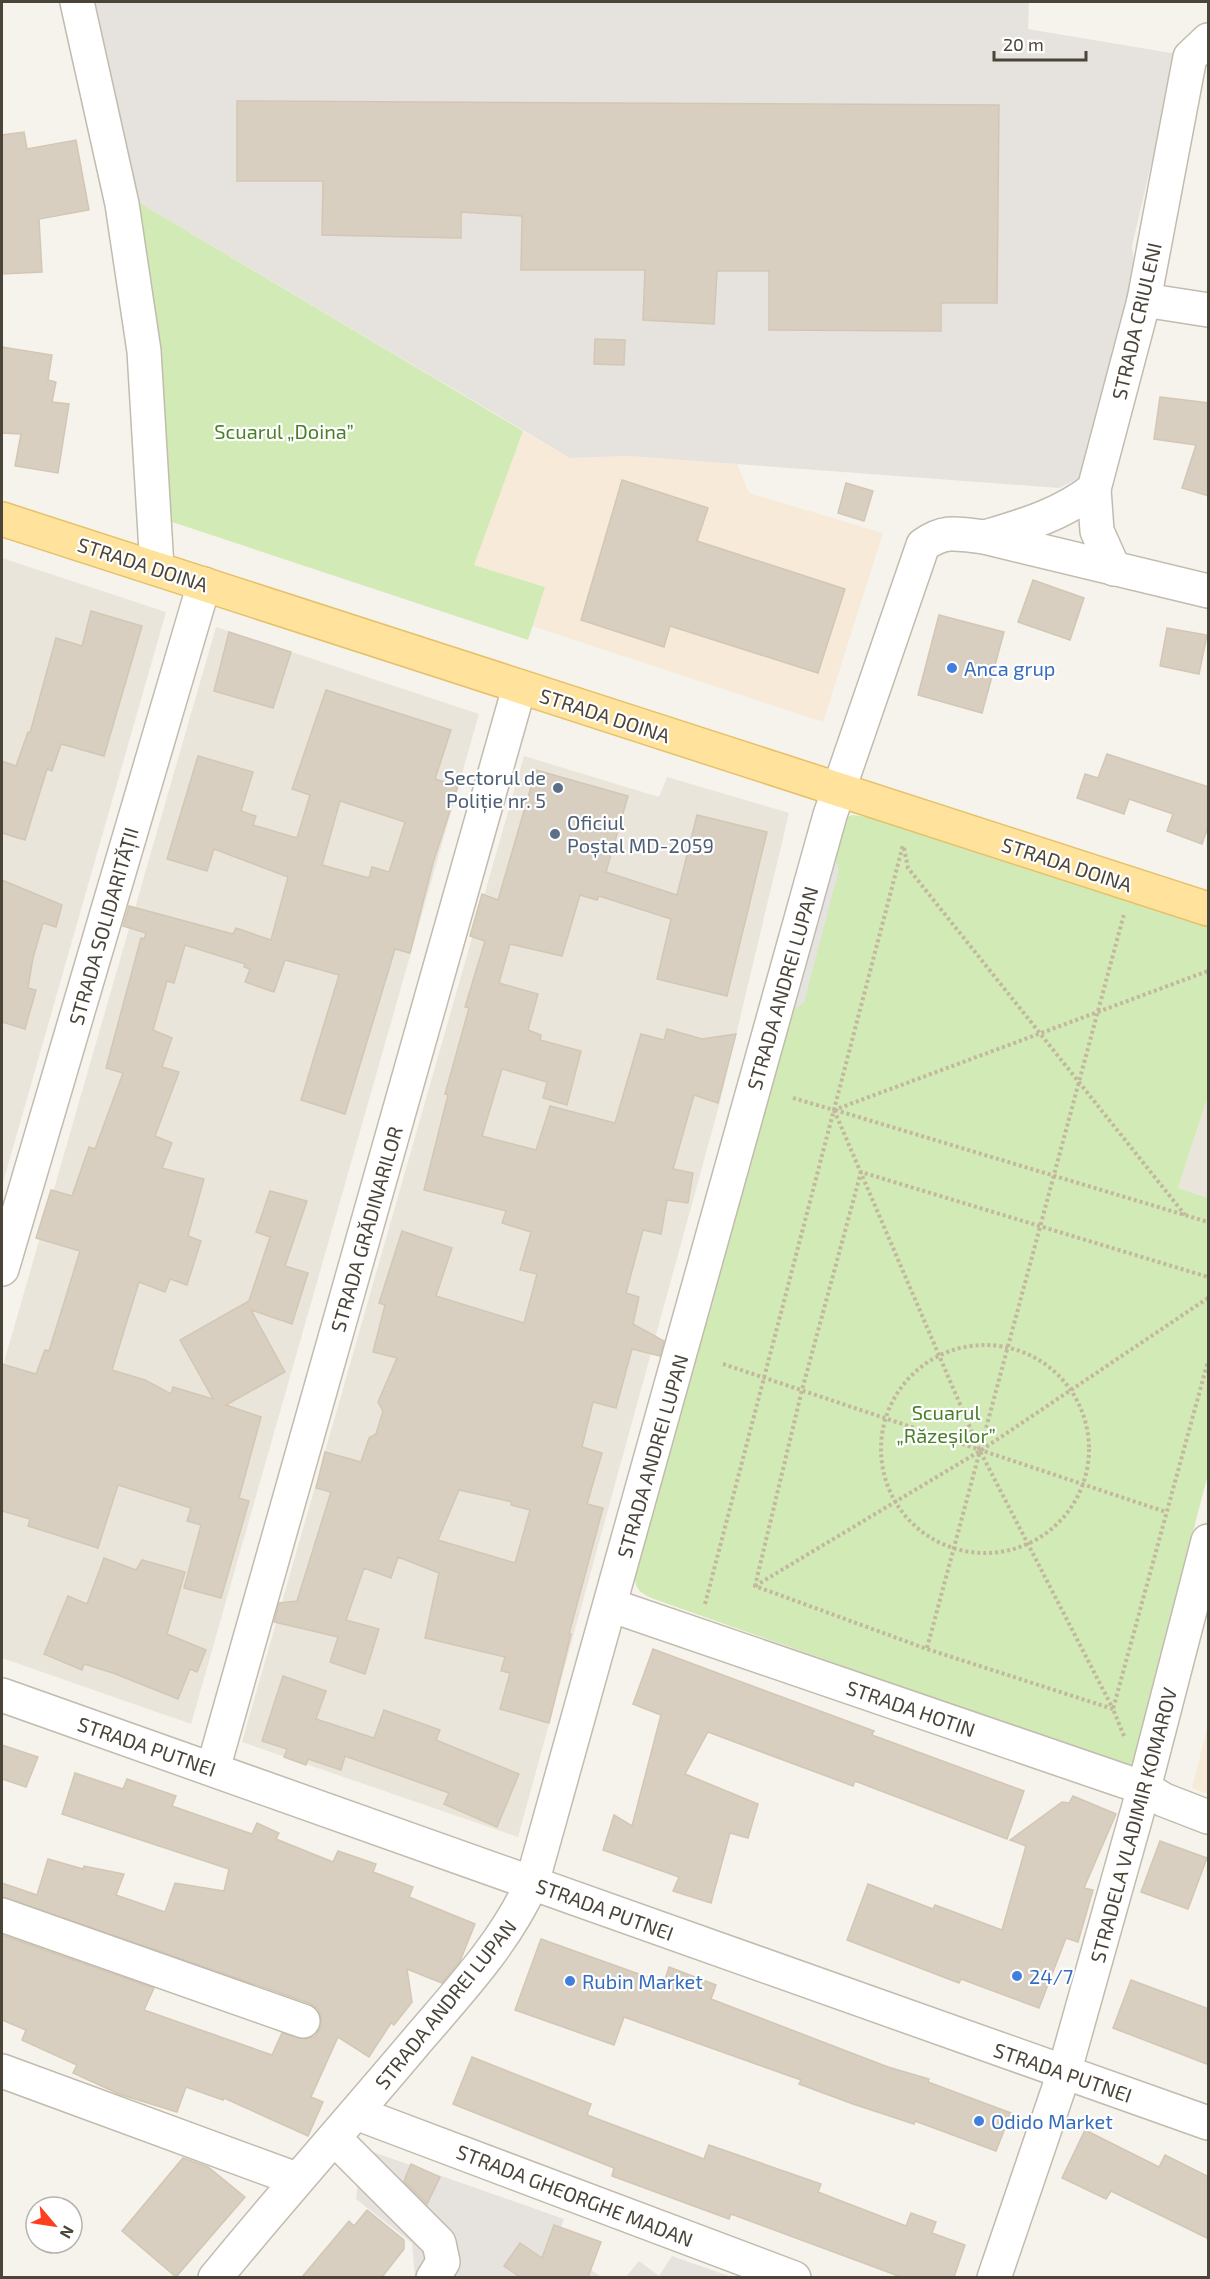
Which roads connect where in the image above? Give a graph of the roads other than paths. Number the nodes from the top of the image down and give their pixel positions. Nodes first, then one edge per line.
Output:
1 (77, 2) edge
2 (1209, 40) edge
3 (1144, 300) junction
4 (1209, 310) edge
5 (1094, 489) junction
6 (2, 519) edge
7 (984, 537) junction
8 (157, 568) junction
9 (1114, 569) junction
10 (204, 584) junction
11 (1209, 591) edge
12 (519, 688) junction
13 (839, 790) junction
14 (1209, 909) edge
15 (2, 1269) edge
16 (1209, 1541) edge
17 (610, 1605) junction
18 (2, 1695) edge
19 (213, 1769) junction
20 (1144, 1788) junction
21 (1207, 1813) edge
22 (532, 1883) junction
23 (2, 1915) edge
24 (303, 2021) dead end
25 (2, 2071) edge
26 (1064, 2073) junction
27 (356, 2113) junction
28 (1209, 2123) edge
29 (334, 2138) junction
30 (296, 2179) junction
31 (215, 2277) edge
32 (433, 2277) edge
33 (794, 2277) edge
34 (994, 2277) edge

1 - 8 street
2 - 3 street, STRADA CRIULENI
3 - 4 street
3 - 5 street, STRADA CRIULENI
5 - 7 street
5 - 9 street, STRADA CRIULENI
6 - 8 main road, STRADA DOINA
7 - 9 street
7 - 13 street, STRADA ANDREI LUPAN
8 - 10 main road, STRADA DOINA
9 - 11 street
10 - 12 main road, STRADA DOINA
10 - 15 street, STRADA SOLIDARITĂȚII
12 - 13 main road, STRADA DOINA
12 - 19 street, STRADA GRĂDINARILOR
13 - 14 main road, STRADA DOINA
13 - 17 street, STRADA ANDREI LUPAN
16 - 20 street, STRADELA VLADIMIR KOMAROV
17 - 20 street, STRADA HOTIN
17 - 22 street, STRADA ANDREI LUPAN
18 - 19 street, STRADA PUTNEI
19 - 22 street, STRADA PUTNEI
20 - 21 street, STRADA HOTIN
20 - 26 street, STRADELA VLADIMIR KOMAROV
22 - 26 street, STRADA PUTNEI
22 - 27 street, STRADA ANDREI LUPAN
23 - 24 street
25 - 30 street
26 - 28 street, STRADA PUTNEI
26 - 34 street, STRADELA VLADIMIR KOMAROV
27 - 29 street, STRADA ANDREI LUPAN
27 - 33 street, STRADA GHEORGHE MADAN
29 - 30 street, STRADA ANDREI LUPAN
29 - 32 street
30 - 31 street, STRADA ANDREI LUPAN

